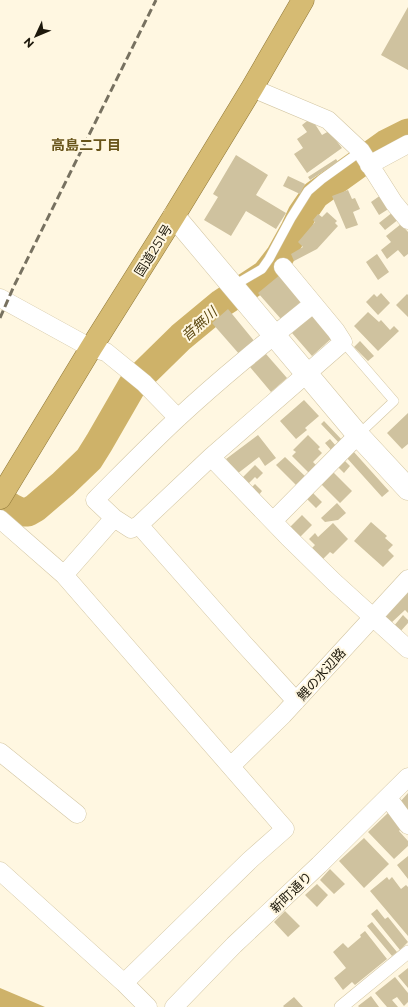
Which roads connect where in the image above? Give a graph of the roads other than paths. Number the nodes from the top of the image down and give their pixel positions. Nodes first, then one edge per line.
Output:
1 (303, 0) edge
2 (252, 88) junction
3 (408, 144) edge
4 (365, 157) junction
5 (174, 216) junction
6 (408, 220) edge
7 (276, 263) junction
8 (239, 293) junction
9 (0, 298) edge
10 (313, 304) junction
11 (274, 335) junction
12 (343, 342) junction
13 (91, 348) junction
14 (306, 373) junction
15 (178, 418) junction
16 (358, 435) junction
17 (211, 457) junction
18 (408, 489) edge
19 (2, 495) edge
20 (114, 518) junction
21 (0, 519) edge
22 (273, 521) junction
23 (139, 525) junction
24 (64, 575) junction
25 (408, 579) edge
26 (373, 617) junction
27 (408, 649) edge
28 (296, 701) junction
29 (0, 752) edge
30 (231, 766) junction
31 (408, 778) edge
32 (388, 798) junction
33 (77, 814) dead end
34 (408, 825) edge
35 (0, 872) edge
36 (408, 952) edge
37 (124, 983) junction
38 (148, 1007) edge
39 (174, 1007) edge
40 (341, 1007) edge

1 - 2 highway, 国道251号
2 - 4 street
2 - 5 highway, 国道251号
3 - 4 street
4 - 6 street
4 - 7 lane
5 - 8 street
5 - 13 highway, 国道251号
7 - 8 lane
7 - 10 street
8 - 11 street
9 - 13 street
10 - 11 street
10 - 12 street
11 - 14 street
11 - 15 street
12 - 14 street
12 - 16 lane
13 - 15 street
13 - 19 highway, 国道251号
14 - 16 street
14 - 17 street
15 - 20 street
16 - 18 street
16 - 22 street
17 - 22 street
17 - 23 street
20 - 23 street
20 - 24 street
21 - 24 street
22 - 26 street
23 - 28 street
24 - 30 street
25 - 26 street, 鯉の水辺路
26 - 27 street
26 - 28 street, 鯉の水辺路
28 - 30 street, 鯉の水辺路
29 - 33 street
30 - 37 street
31 - 32 street, 新町通り
32 - 34 street
32 - 39 street, 新町通り
35 - 37 street
36 - 40 street
37 - 38 street

